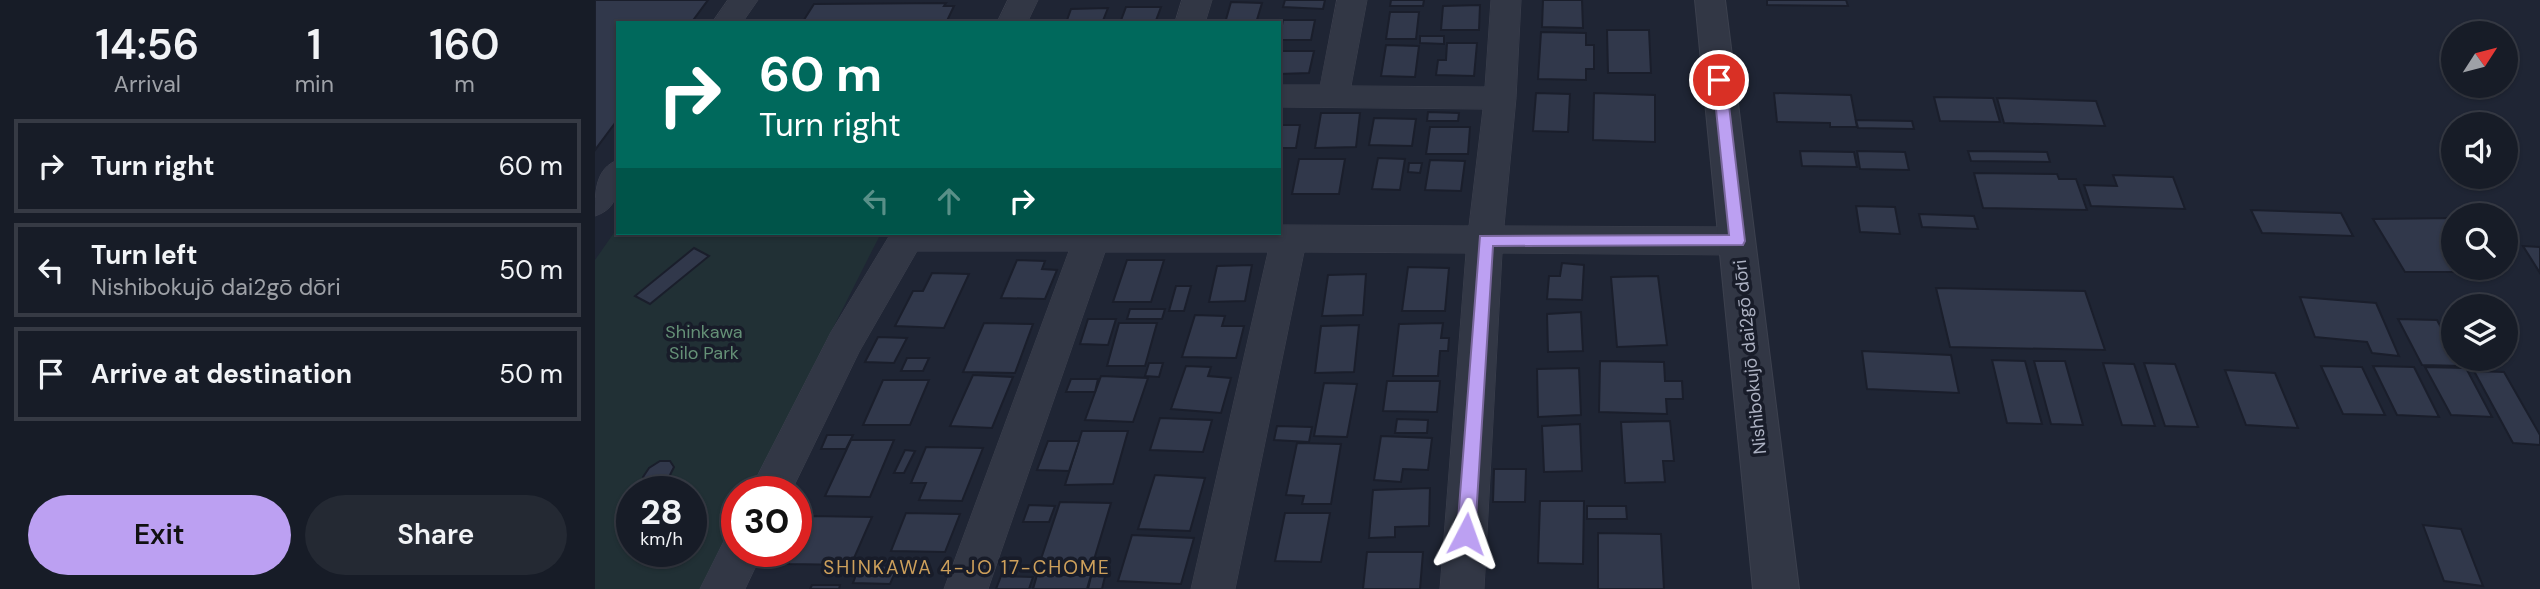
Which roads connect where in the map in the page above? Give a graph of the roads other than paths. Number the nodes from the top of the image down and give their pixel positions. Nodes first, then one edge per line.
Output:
1 (743, 0) edge
2 (1023, 0) edge
3 (1198, 0) edge
4 (1352, 0) edge
5 (1506, 0) edge
6 (1710, 0) edge
7 (728, 21) edge
8 (1013, 21) edge
9 (1191, 21) edge
10 (1281, 96) edge
11 (1333, 97) junction
12 (1500, 97) junction
13 (616, 175) edge
14 (595, 203) edge
15 (908, 235) edge
16 (1092, 238) junction
17 (1289, 239) junction
18 (1485, 240) junction
19 (1737, 241) junction
20 (778, 476) edge
21 (733, 567) edge
22 (722, 589) edge
23 (966, 589) edge
24 (1213, 589) edge
25 (1462, 589) edge
26 (1776, 589) edge

1 - 7 street
2 - 8 street
3 - 9 street
4 - 11 street
5 - 12 street
6 - 19 street, Nishibokujō dai2gō dōri
10 - 11 street
11 - 12 street
12 - 18 street
13 - 14 street
15 - 16 street
15 - 20 street
16 - 17 street
16 - 23 street
17 - 18 street
17 - 24 street
18 - 19 street
18 - 25 street
19 - 26 street, Nishibokujō dai2gō dōri
21 - 22 street

